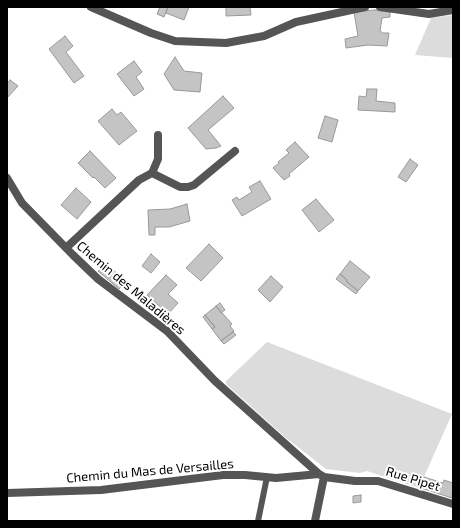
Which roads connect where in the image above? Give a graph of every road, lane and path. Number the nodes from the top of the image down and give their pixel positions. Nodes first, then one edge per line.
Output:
1 (91, 7) edge
2 (361, 7) edge
3 (365, 7) edge
4 (380, 7) edge
5 (453, 10) edge
6 (158, 135) dead end
7 (235, 151) dead end
8 (152, 173) junction
9 (7, 178) edge
10 (66, 248) junction
11 (321, 476) junction
12 (267, 477) junction
13 (7, 493) edge
14 (453, 504) edge
15 (258, 521) edge
16 (315, 521) edge

1 - 2 street
2 - 3 street
4 - 5 street
6 - 8 street
7 - 8 street
8 - 10 street
9 - 10 street, Chemin des Maladières
10 - 11 street, Chemin des Maladières
11 - 12 street, Chemin du Mas de Versailles
11 - 14 street, Rue Pipet
11 - 16 street
12 - 13 street, Chemin du Mas de Versailles
12 - 15 lane

